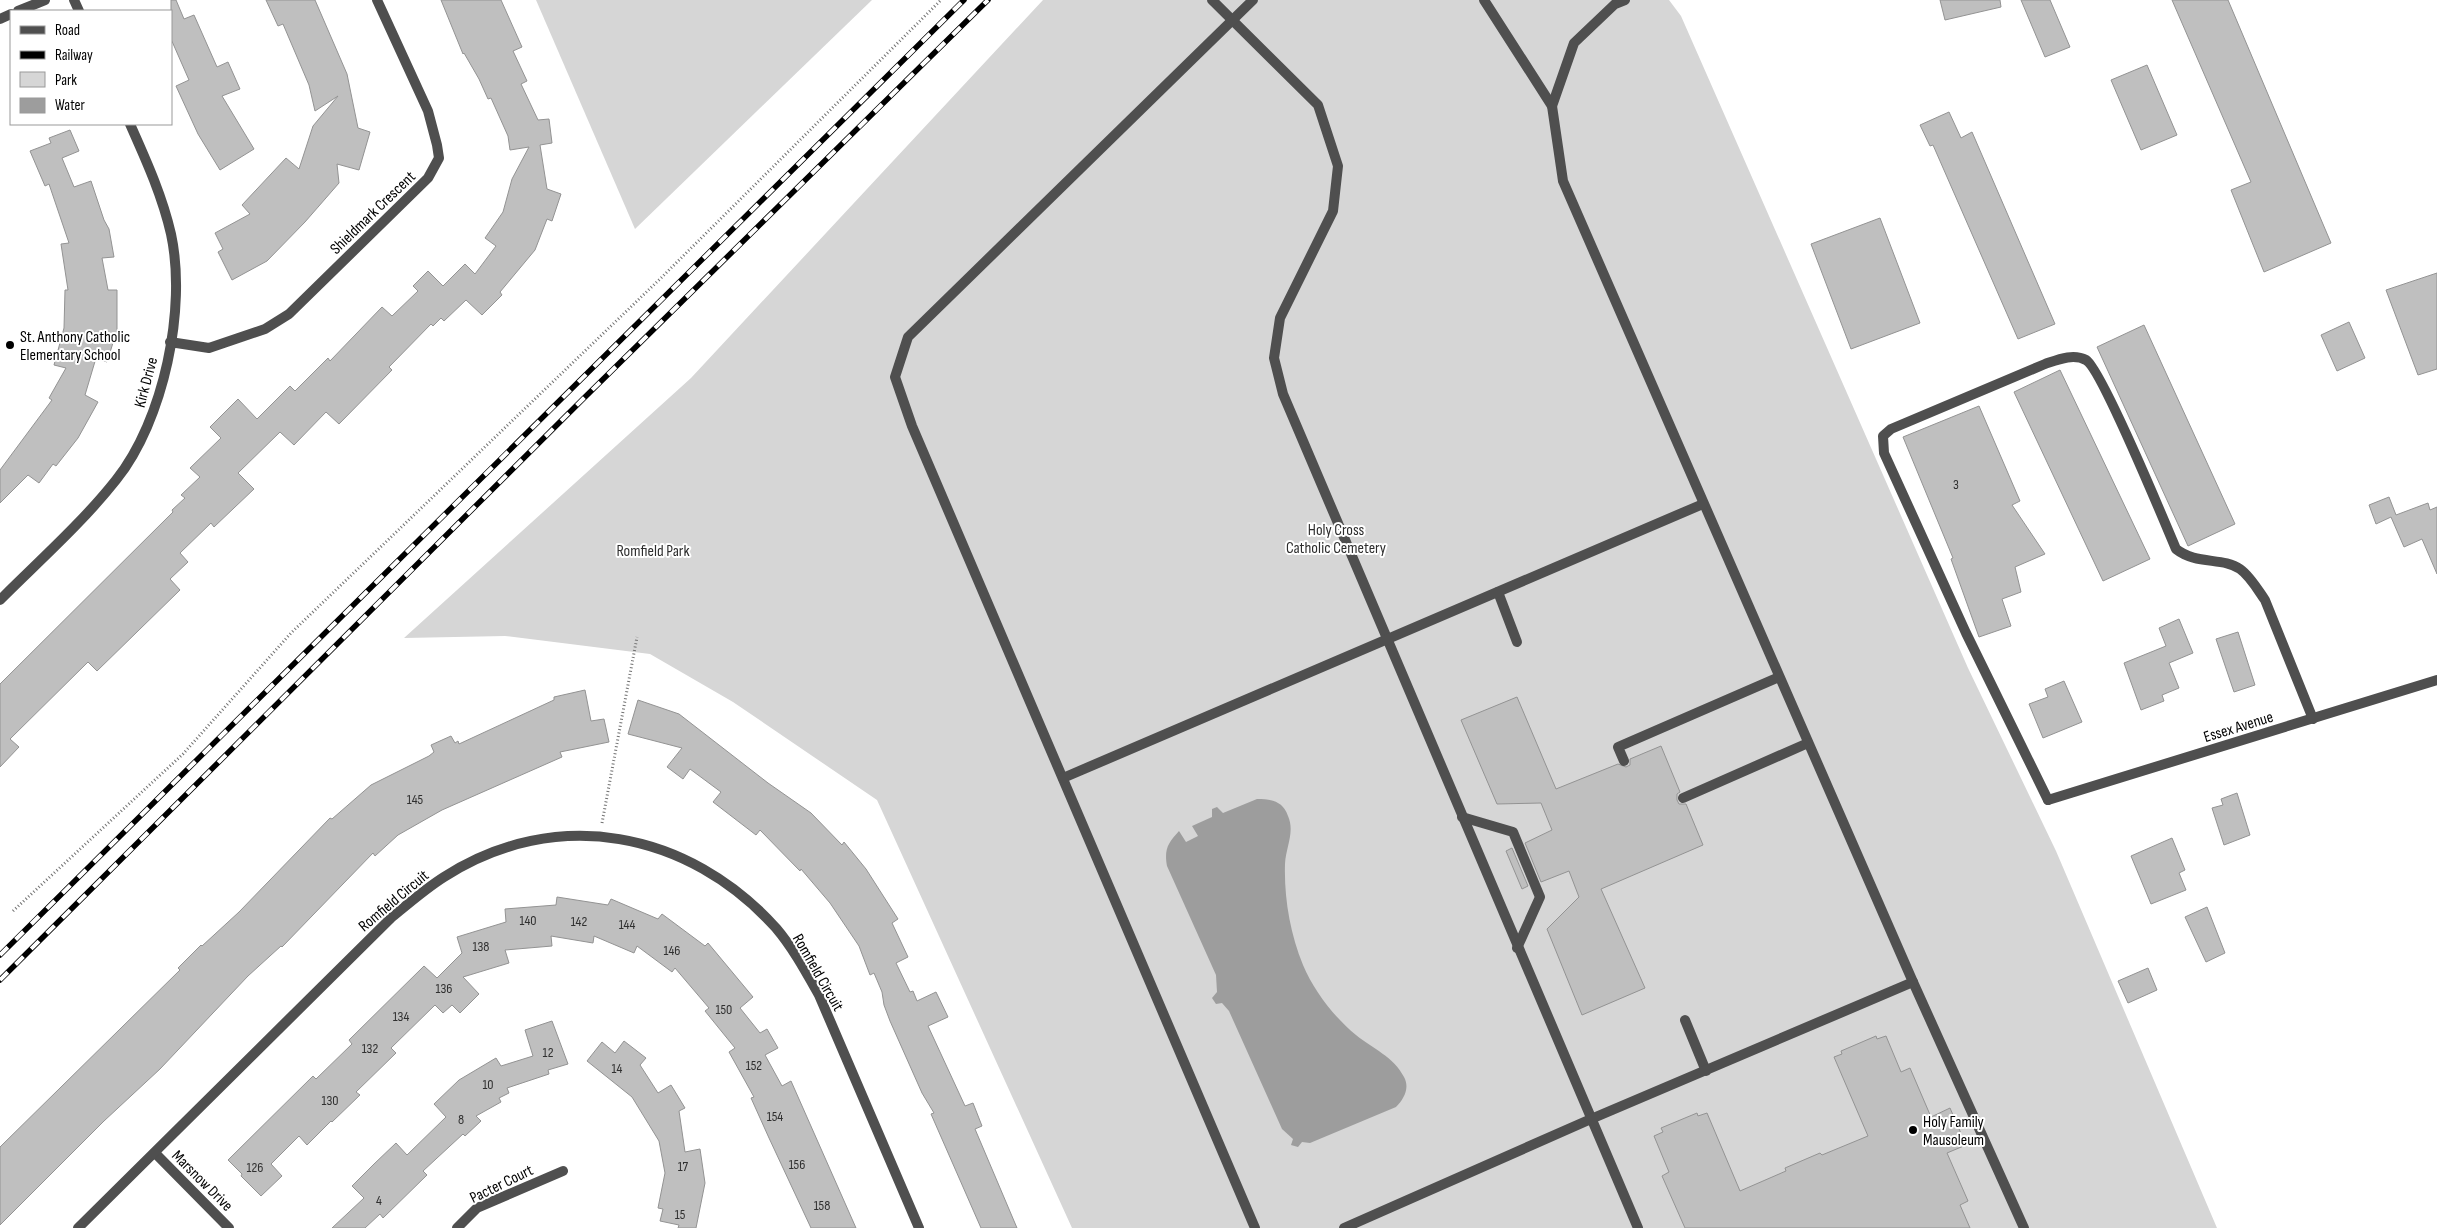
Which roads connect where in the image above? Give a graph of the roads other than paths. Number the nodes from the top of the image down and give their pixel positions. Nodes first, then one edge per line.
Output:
1 (45, 0) edge
2 (376, 0) edge
3 (1212, 0) edge
4 (1253, 0) edge
5 (1484, 0) edge
6 (1625, 0) edge
7 (20, 10) edge
8 (1232, 20) junction
9 (1552, 106) junction
10 (130, 125) edge
11 (170, 342) junction
12 (1703, 504) junction
13 (1498, 592) junction
14 (0, 600) edge
15 (1386, 640) junction
16 (1517, 642) dead end
17 (1779, 677) junction
18 (2437, 680) edge
19 (2313, 718) junction
20 (1808, 743) junction
21 (1624, 761) dead end
22 (1063, 778) junction
23 (1683, 798) dead end
24 (1462, 817) junction
25 (1518, 948) junction
26 (1912, 982) junction
27 (1685, 1020) dead end
28 (1706, 1070) junction
29 (1591, 1120) junction
30 (155, 1153) junction
31 (563, 1170) dead end
32 (78, 1228) edge
33 (229, 1228) edge
34 (456, 1228) edge
35 (919, 1228) edge
36 (1255, 1228) edge
37 (1344, 1228) edge
38 (1638, 1228) edge
39 (2024, 1228) edge

1 - 7 street
2 - 11 street, Shieldmark Crescent
3 - 8 street
4 - 8 street
5 - 9 street
6 - 9 street
8 - 15 street
8 - 22 street
9 - 12 street
10 - 11 street, Kirk Drive
11 - 14 street, Kirk Drive
12 - 13 street
12 - 17 street
13 - 15 street
13 - 16 street
15 - 22 street
15 - 24 street
17 - 20 street
17 - 21 street
18 - 19 street, Essex Avenue
19 - 19 street, Essex Avenue
20 - 23 street
20 - 26 street
22 - 36 street
24 - 25 street
24 - 25 street
25 - 29 street
26 - 28 street
26 - 39 street
27 - 28 street
28 - 29 street
29 - 37 street
29 - 38 street
30 - 32 street, Romfield Circuit
30 - 33 street, Marsnow Drive
30 - 35 street, Romfield Circuit
31 - 34 street, Pacter Court

